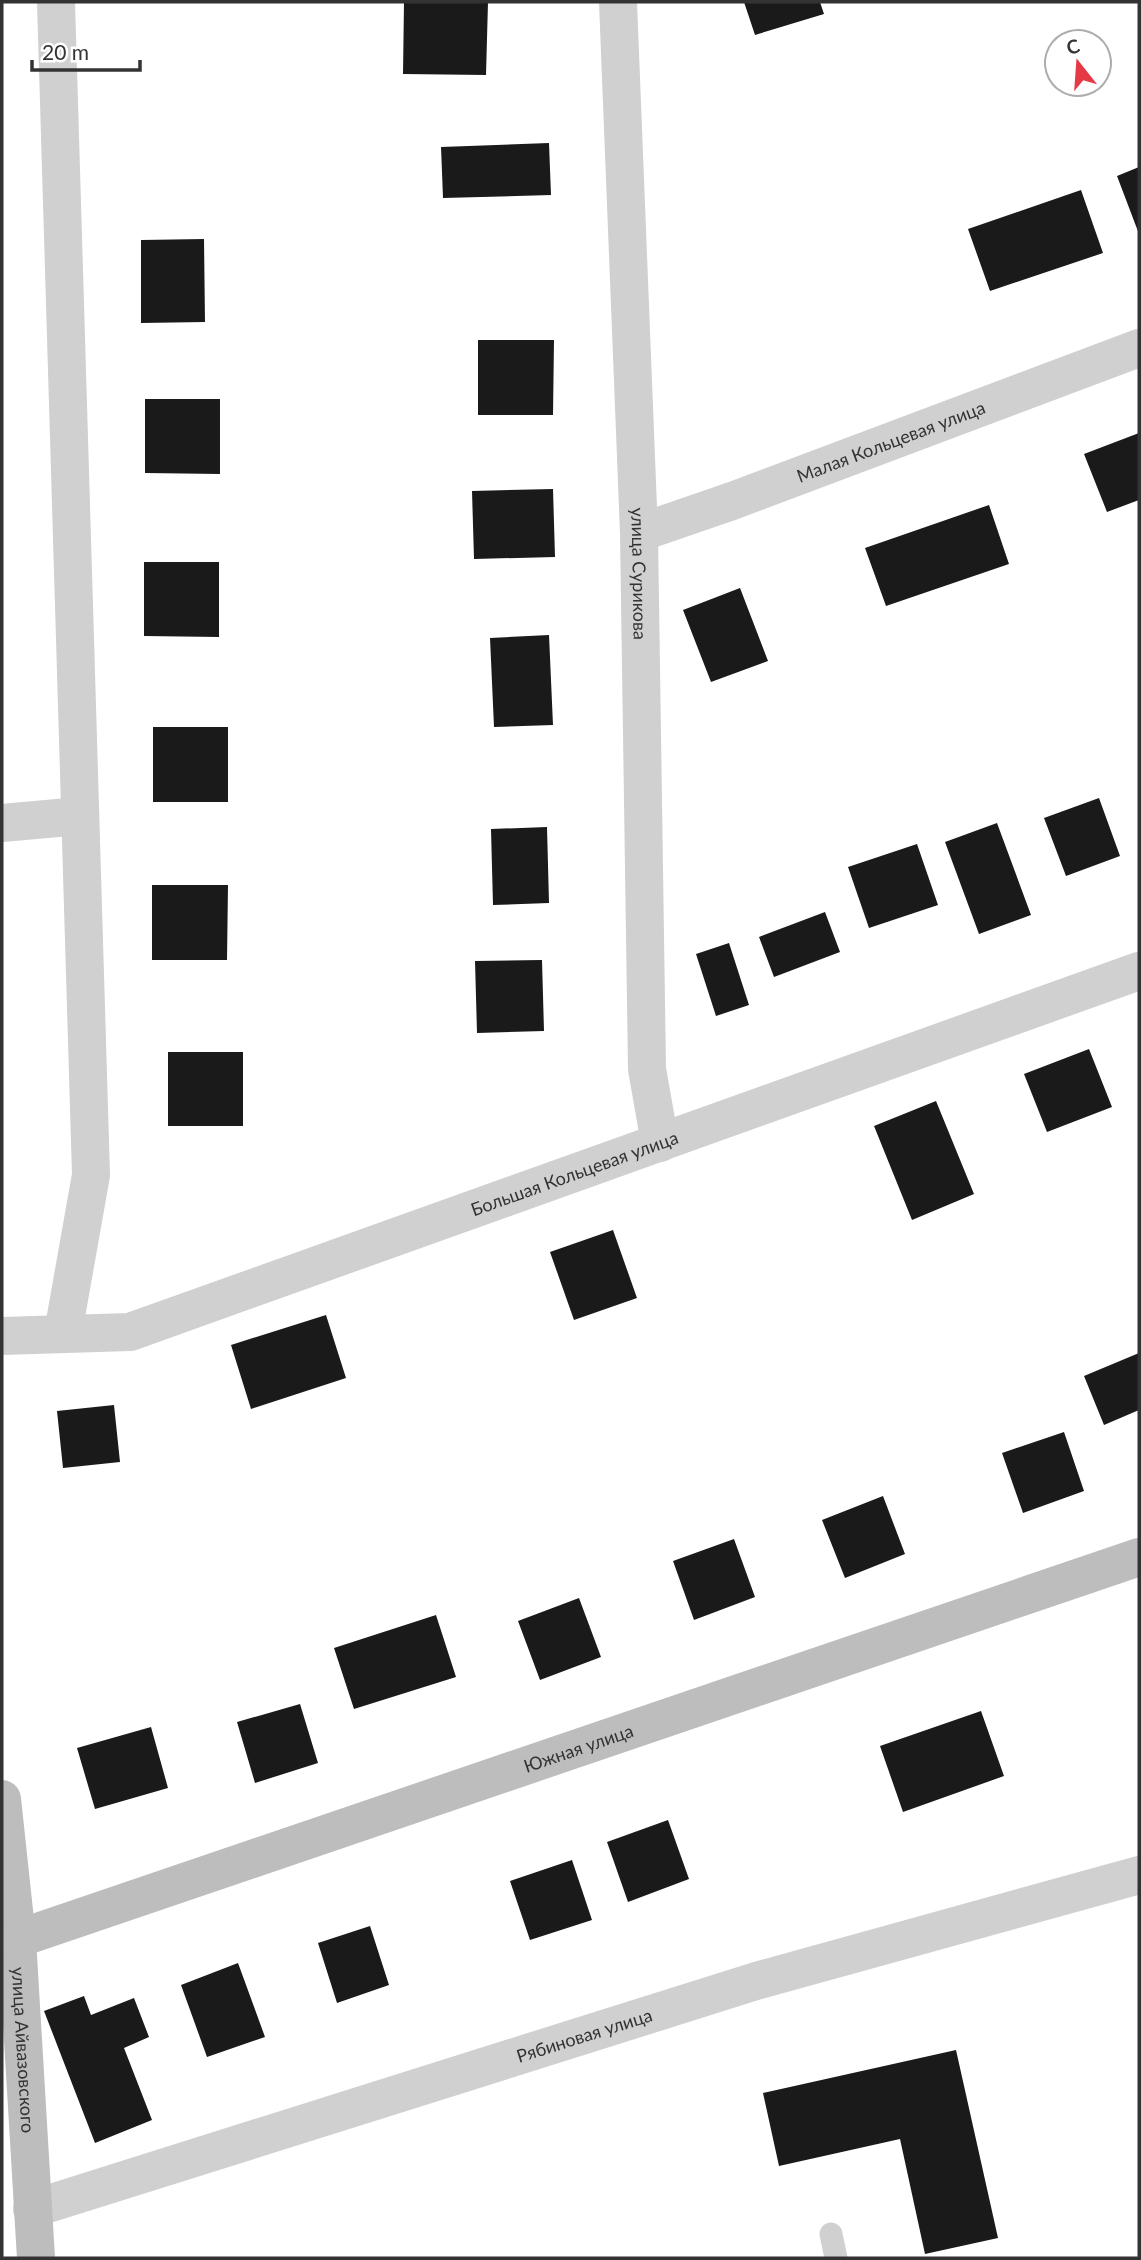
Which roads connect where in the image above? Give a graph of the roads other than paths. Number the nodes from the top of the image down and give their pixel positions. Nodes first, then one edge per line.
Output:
1 (57, 2) edge
2 (618, 2) edge
3 (1139, 348) edge
4 (639, 533) junction
5 (80, 816) junction
6 (2, 824) edge
7 (1139, 971) edge
8 (660, 1143) junction
9 (63, 1333) junction
10 (2, 1336) edge
11 (1139, 1557) edge
12 (2, 1799) edge
13 (1139, 1875) edge
14 (17, 1939) junction
15 (32, 2209) junction
16 (831, 2234) dead end
17 (36, 2258) edge
18 (836, 2258) edge

1 - 5 street
2 - 4 street, улица Сурикова
3 - 4 street, Малая Кольцевая улица
4 - 8 street, улица Сурикова
5 - 6 street
5 - 9 street
7 - 8 street, Большая Кольцевая улица
8 - 9 street, Большая Кольцевая улица
9 - 10 street, Большая Кольцевая улица
11 - 14 street, Южная улица
12 - 14 street, улица Айвазовского
13 - 15 street, Рябиновая улица
14 - 15 street, улица Айвазовского
15 - 17 street, улица Айвазовского
16 - 18 lane

